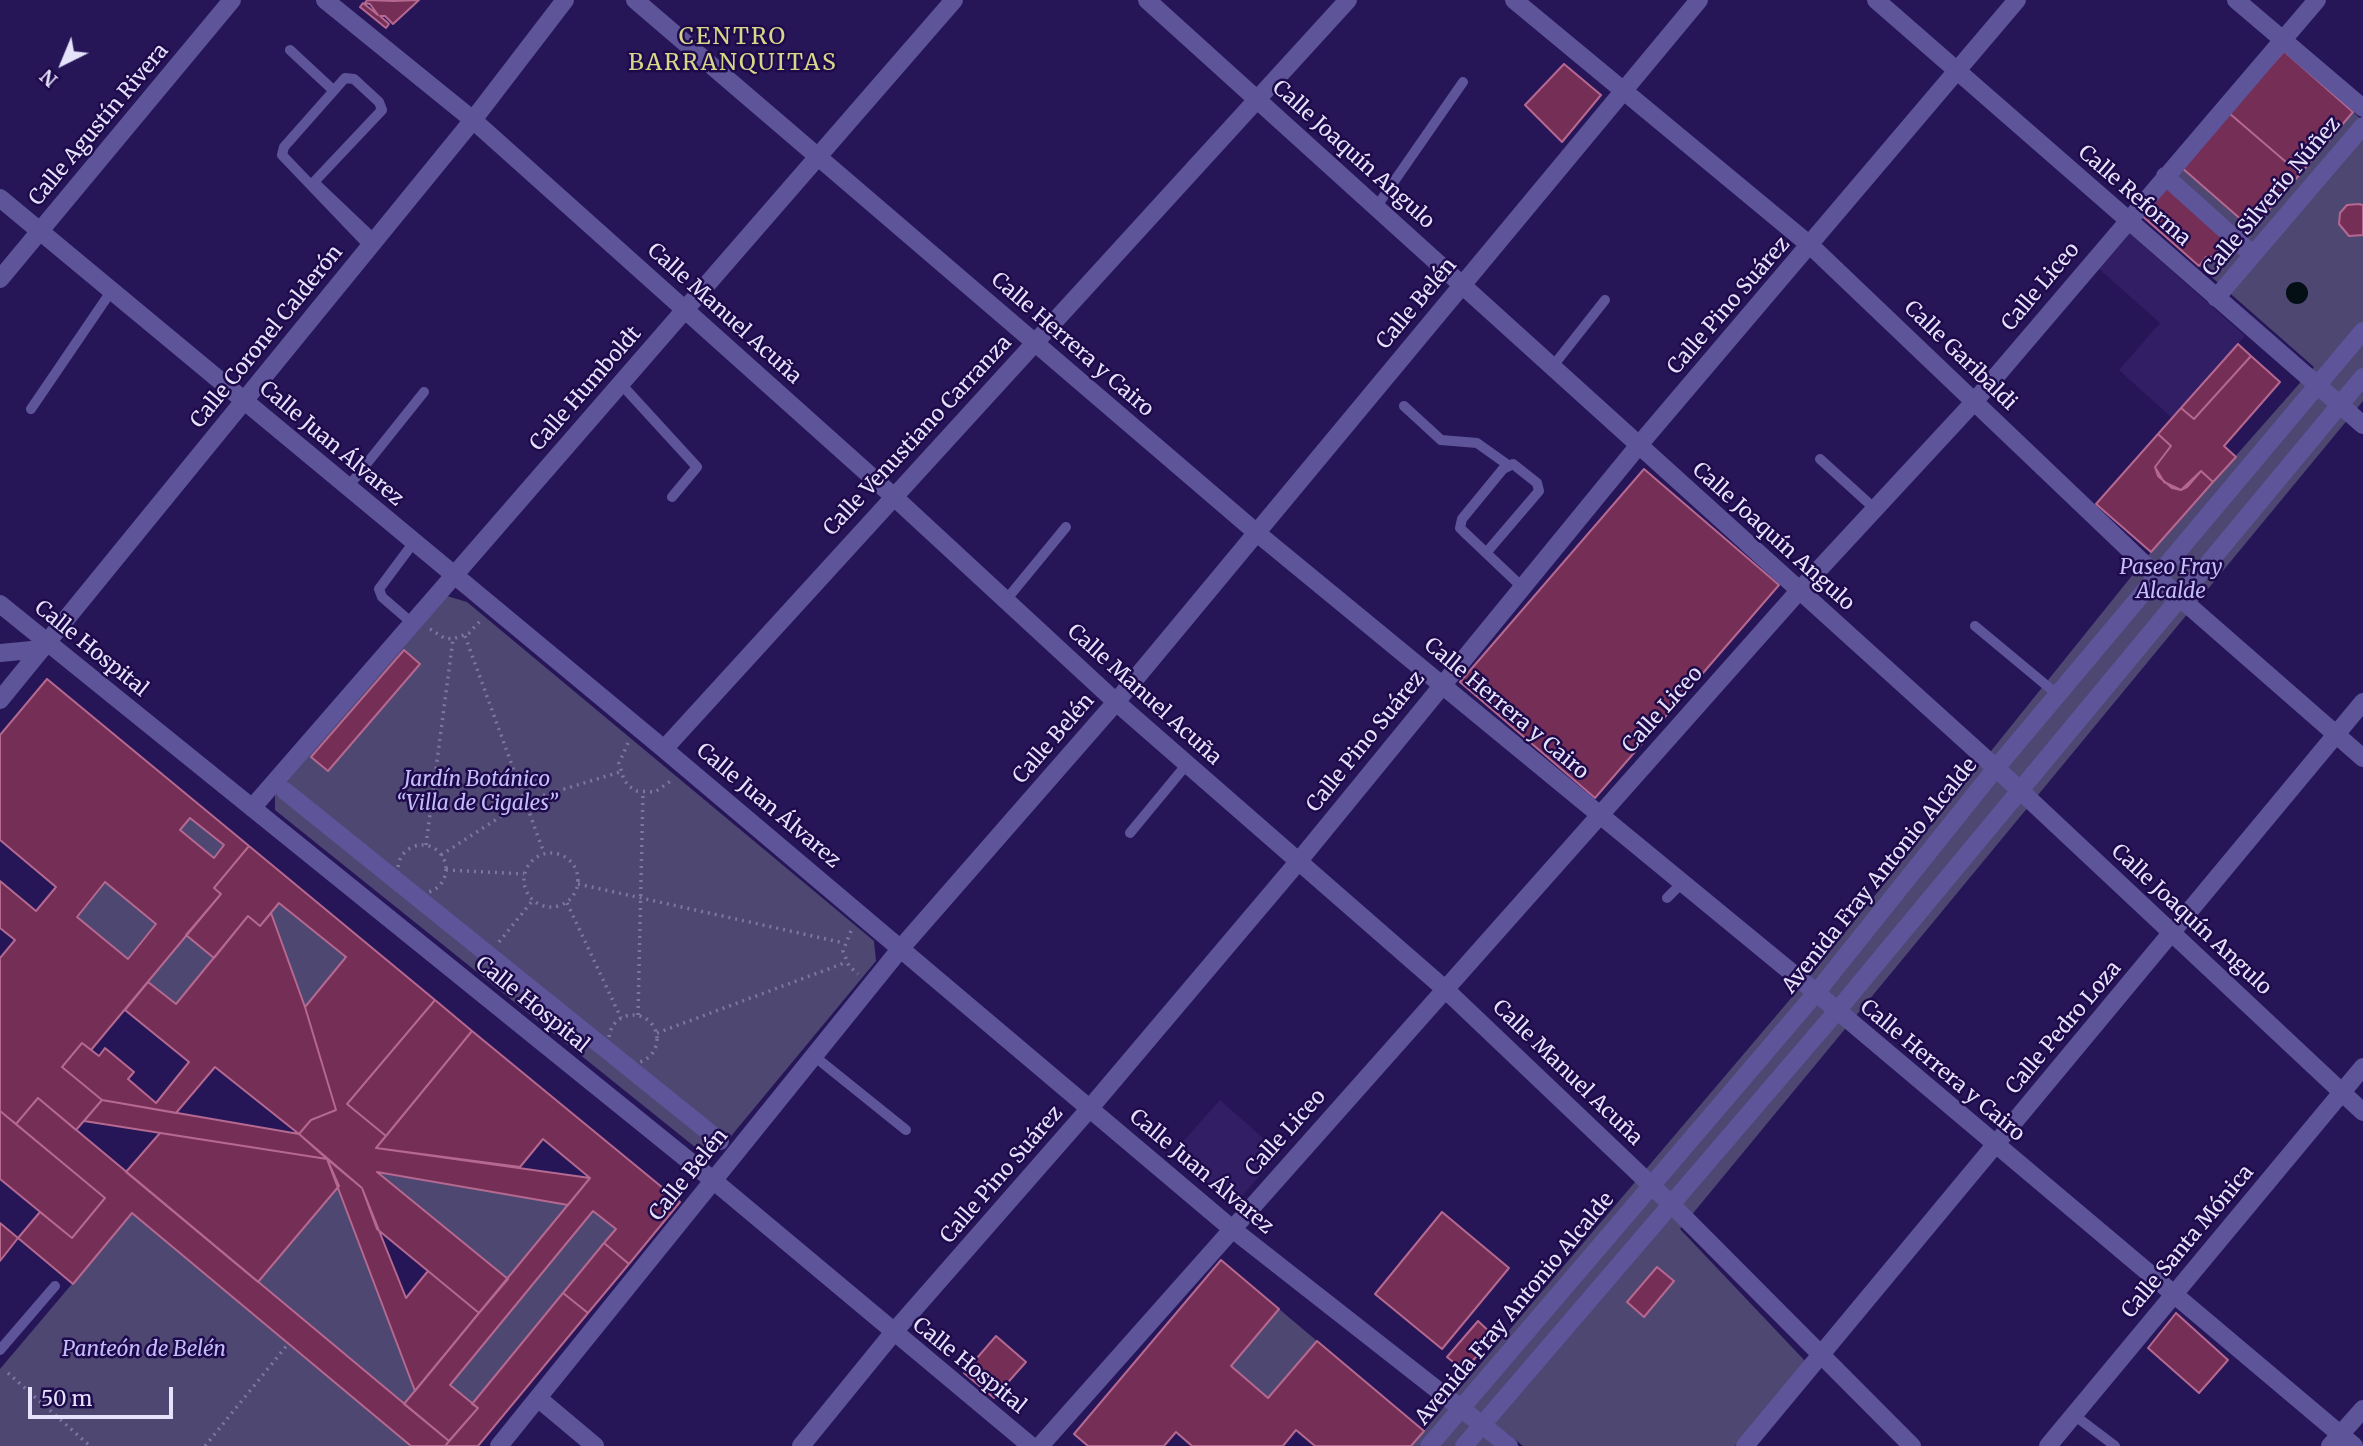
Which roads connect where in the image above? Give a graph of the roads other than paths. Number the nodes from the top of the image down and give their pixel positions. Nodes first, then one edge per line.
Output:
1 (232, 0) edge
2 (325, 0) edge
3 (565, 0) edge
4 (635, 0) edge
5 (954, 0) edge
6 (1147, 0) edge
7 (1348, 0) edge
8 (1514, 0) edge
9 (1699, 0) edge
10 (1876, 0) edge
11 (2017, 0) edge
12 (2236, 0) edge
13 (2317, 0) edge
14 (2283, 41) junction
15 (290, 50) dead end
16 (1958, 72) junction
17 (1463, 82) dead end
18 (333, 90) junction
19 (1622, 92) junction
20 (1256, 98) junction
21 (2363, 108) edge
22 (473, 120) junction
23 (2363, 126) edge
24 (818, 157) junction
25 (2165, 176) junction
26 (312, 184) junction
27 (0, 198) edge
28 (1377, 206) junction
29 (2127, 220) junction
30 (40, 231) junction
31 (372, 243) junction
32 (1811, 246) junction
33 (2253, 255) junction
34 (0, 279) edge
35 (1464, 284) junction
36 (112, 290) junction
37 (2216, 298) junction
38 (1605, 300) dead end
39 (685, 310) junction
40 (2363, 331) edge
41 (1035, 343) junction
42 (1553, 366) junction
43 (2363, 377) edge
44 (621, 384) junction
45 (2317, 385) junction
46 (424, 392) dead end
47 (244, 401) junction
48 (1974, 401) junction
49 (2339, 405) junction
50 (1404, 406) dead end
51 (31, 409) dead end
52 (2363, 425) edge
53 (1639, 445) junction
54 (1820, 459) dead end
55 (1508, 465) junction
56 (348, 487) junction
57 (673, 496) dead end
58 (893, 496) junction
59 (1875, 509) junction
60 (1066, 527) dead end
61 (1257, 533) junction
62 (414, 542) junction
63 (1486, 553) junction
64 (453, 575) junction
65 (2157, 576) junction
66 (1522, 587) junction
67 (1798, 592) junction
68 (2180, 598) junction
69 (1006, 600) junction
70 (0, 604) edge
71 (419, 625) junction
72 (1975, 625) dead end
73 (44, 646) junction
74 (0, 653) edge
75 (1441, 684) junction
76 (2058, 695) junction
77 (0, 700) edge
78 (1116, 702) junction
79 (2363, 702) edge
80 (2336, 734) junction
81 (664, 749) junction
82 (2363, 758) edge
83 (1187, 764) junction
84 (1996, 768) junction
85 (285, 791) dead end
86 (2021, 792) junction
87 (252, 808) junction
88 (1600, 816) junction
89 (1130, 832) dead end
90 (1298, 862) junction
91 (1682, 883) junction
92 (1668, 898) dead end
93 (2171, 934) junction
94 (901, 948) junction
95 (1446, 990) junction
96 (1816, 993) junction
97 (1837, 1011) junction
98 (814, 1056) junction
99 (2363, 1067) edge
100 (2342, 1093) junction
101 (1090, 1108) junction
102 (2363, 1112) edge
103 (906, 1130) dead end
104 (720, 1141) dead end
105 (1995, 1146) junction
106 (713, 1181) junction
107 (1650, 1184) junction
108 (1673, 1206) junction
109 (1231, 1228) junction
110 (55, 1286) dead end
111 (2173, 1296) junction
112 (894, 1333) junction
113 (0, 1350) edge
114 (1823, 1357) junction
115 (539, 1399) junction
116 (1461, 1408) junction
117 (2363, 1409) edge
118 (2074, 1415) junction
119 (1483, 1424) junction
120 (2341, 1442) edge
121 (499, 1446) edge
122 (596, 1446) edge
123 (802, 1446) edge
124 (1031, 1446) edge
125 (1040, 1446) edge
126 (1429, 1446) edge
127 (1464, 1446) edge
128 (1509, 1446) edge
129 (1745, 1446) edge
130 (1912, 1446) edge
131 (2048, 1446) edge
132 (2115, 1446) edge

1 - 30 street, Calle Agustín Rivera
2 - 22 street, Calle Manuel Acuña
3 - 22 street, Calle Coronel Calderón
4 - 24 street, Calle Herrera y Cairo
5 - 24 street, Calle Humboldt
6 - 20 street, Calle Joaquín Angulo
7 - 20 street, Calle Venustiano Carranza
8 - 19 street, Calle Garibaldi
9 - 19 street, Calle Belén
10 - 16 street, Calle Reforma
11 - 16 street, Calle Pino Suárez
12 - 14 street
13 - 14 street, Calle Liceo
14 - 21 street
14 - 25 street, Calle Liceo
15 - 18 lane
16 - 29 street, Calle Reforma
16 - 32 street, Calle Pino Suárez
17 - 28 lane
18 - 26 lane
18 - 26 lane
19 - 32 street, Calle Garibaldi
19 - 35 street, Calle Belén
20 - 28 street, Calle Joaquín Angulo
20 - 41 street, Calle Venustiano Carranza
22 - 31 street, Calle Coronel Calderón
22 - 39 street, Calle Manuel Acuña
23 - 33 street, Calle Silverio Núñez
24 - 39 street, Calle Humboldt
24 - 41 street, Calle Herrera y Cairo
25 - 29 street, Calle Liceo
25 - 33 street
26 - 31 lane
27 - 30 street, Calle Juan Álvarez
28 - 35 street, Calle Joaquín Angulo
29 - 37 street, Calle Reforma
29 - 48 street, Calle Liceo
30 - 34 street, Calle Agustín Rivera
30 - 36 street, Calle Juan Álvarez
31 - 47 street, Calle Coronel Calderón
32 - 48 street, Calle Garibaldi
32 - 53 street, Calle Pino Suárez
33 - 37 street, Calle Silverio Núñez
35 - 42 street, Calle Joaquín Angulo
35 - 61 street, Calle Belén
36 - 47 street, Calle Juan Álvarez
36 - 51 lane
37 - 45 street, Calle Reforma
38 - 42 lane
39 - 44 street, Calle Humboldt
39 - 58 street, Calle Manuel Acuña
40 - 45 street, Avenida Fray Antonio Alcalde
41 - 58 street, Calle Venustiano Carranza
41 - 61 street, Calle Herrera y Cairo
42 - 53 street, Calle Joaquín Angulo
43 - 49 street
44 - 57 lane
44 - 64 street, Calle Humboldt
45 - 49 street, Calle Reforma
45 - 65 street, Avenida Fray Antonio Alcalde
46 - 56 lane
47 - 56 street, Calle Juan Álvarez
47 - 73 street, Calle Coronel Calderón
48 - 59 street, Calle Liceo
48 - 65 street, Calle Garibaldi
49 - 52 street, Calle Reforma
49 - 68 street
50 - 55 lane
53 - 66 street, Calle Pino Suárez
53 - 67 street, Calle Joaquín Angulo
54 - 59 lane
55 - 63 lane
55 - 63 lane
56 - 62 street, Calle Juan Álvarez
58 - 69 street, Calle Manuel Acuña
58 - 81 street, Calle Venustiano Carranza
59 - 67 street, Calle Liceo
60 - 69 lane
61 - 75 street, Calle Herrera y Cairo
61 - 78 street, Calle Belén
62 - 64 street, Calle Juan Álvarez
62 - 71 lane
63 - 66 lane
64 - 71 street, Calle Humboldt
64 - 81 street, Calle Juan Álvarez
65 - 68 street, Calle Garibaldi
65 - 76 street, Avenida Fray Antonio Alcalde
66 - 75 street, Calle Pino Suárez
67 - 84 street, Calle Joaquín Angulo
67 - 88 street, Calle Liceo
68 - 80 street, Calle Garibaldi
68 - 86 street
69 - 78 street, Calle Manuel Acuña
70 - 73 street, Calle Hospital
71 - 87 street, Calle Humboldt
72 - 76 lane
73 - 74 street
73 - 77 street, Calle Coronel Calderón
73 - 87 street, Calle Hospital
75 - 88 street, Calle Herrera y Cairo
75 - 90 street, Calle Pino Suárez
76 - 84 street, Avenida Fray Antonio Alcalde
78 - 83 street, Calle Manuel Acuña
78 - 94 street, Calle Belén
79 - 80 street, Calle Pedro Loza
80 - 82 street, Calle Garibaldi
80 - 93 street, Calle Pedro Loza
81 - 94 street, Calle Juan Álvarez
83 - 89 lane
83 - 90 street, Calle Manuel Acuña
84 - 86 street, Calle Joaquín Angulo
84 - 96 street, Avenida Fray Antonio Alcalde
85 - 104 street
86 - 93 street, Calle Joaquín Angulo
86 - 97 street
87 - 106 street, Calle Hospital
88 - 91 street, Calle Herrera y Cairo
88 - 95 street, Calle Liceo
90 - 95 street, Calle Manuel Acuña
90 - 101 street, Calle Pino Suárez
91 - 92 lane
91 - 96 street, Calle Herrera y Cairo
93 - 100 street, Calle Joaquín Angulo
93 - 105 street, Calle Pedro Loza
94 - 98 street, Calle Belén
94 - 101 street, Calle Juan Álvarez
95 - 107 street, Calle Manuel Acuña
95 - 109 street, Calle Liceo
96 - 97 street, Calle Herrera y Cairo
96 - 107 street, Avenida Fray Antonio Alcalde
97 - 105 street, Calle Herrera y Cairo
97 - 108 street
98 - 103 lane
98 - 106 street, Calle Belén
99 - 100 street, Calle Santa Mónica
100 - 102 street, Calle Joaquín Angulo
100 - 111 street, Calle Santa Mónica
101 - 109 street, Calle Juan Álvarez
101 - 112 street, Calle Pino Suárez
105 - 111 street, Calle Herrera y Cairo
105 - 114 street, Calle Pedro Loza
106 - 112 street, Calle Hospital
106 - 115 street, Calle Belén
107 - 108 street, Calle Manuel Acuña
107 - 116 street, Avenida Fray Antonio Alcalde
108 - 114 street, Calle Manuel Acuña
108 - 119 street
109 - 116 street, Calle Juan Álvarez
109 - 125 street, Calle Liceo
110 - 113 lane
111 - 118 street, Calle Santa Mónica
111 - 120 street, Calle Herrera y Cairo
112 - 123 street, Calle Pino Suárez
112 - 124 street, Calle Hospital
114 - 129 street, Calle Pedro Loza
114 - 130 street, Calle Manuel Acuña
115 - 121 street, Calle Belén
115 - 122 street
116 - 119 street, Calle Juan Álvarez
116 - 126 street, Avenida Fray Antonio Alcalde
117 - 120 street
118 - 131 street, Calle Santa Mónica
118 - 132 lane
119 - 127 street
119 - 128 street, Calle Juan Álvarez

